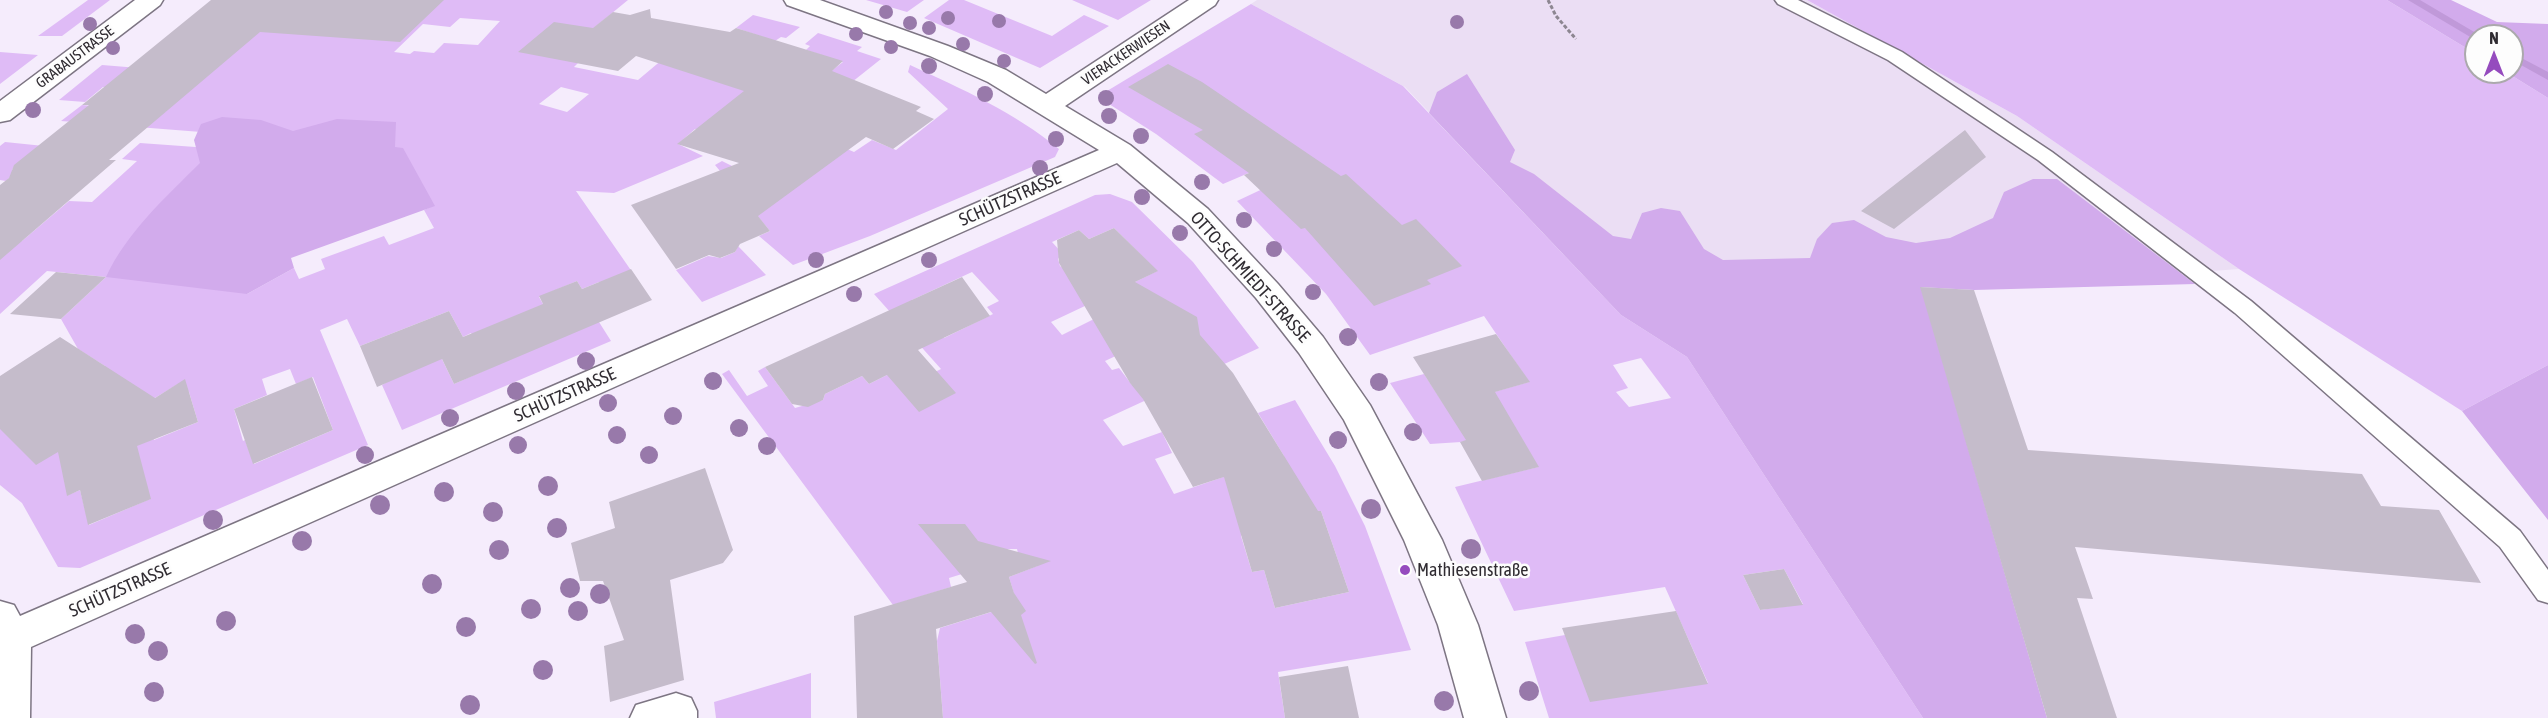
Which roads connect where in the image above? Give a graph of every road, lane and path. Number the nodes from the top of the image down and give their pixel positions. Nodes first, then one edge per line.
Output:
1 (150, 0) edge
2 (796, 0) edge
3 (1206, 0) edge
4 (1548, 0) edge
5 (1784, 0) edge
6 (1576, 39) dead end
7 (1046, 106) junction
8 (0, 114) edge
9 (1120, 151) junction
10 (2548, 592) edge
11 (5, 628) edge
12 (9, 718) edge
13 (651, 718) edge
14 (676, 718) edge
15 (1485, 718) edge

1 - 8 street, GRABAUSTRASSE
2 - 7 street, OTTO-SCHMIEDT-STRASSE
3 - 7 street, VIERACKERWIESEN
4 - 6 path
5 - 10 lane
7 - 9 street, OTTO-SCHMIEDT-STRASSE
9 - 11 street, SCHÜTZSTRASSE
9 - 15 street, OTTO-SCHMIEDT-STRASSE
11 - 12 street
13 - 14 street

